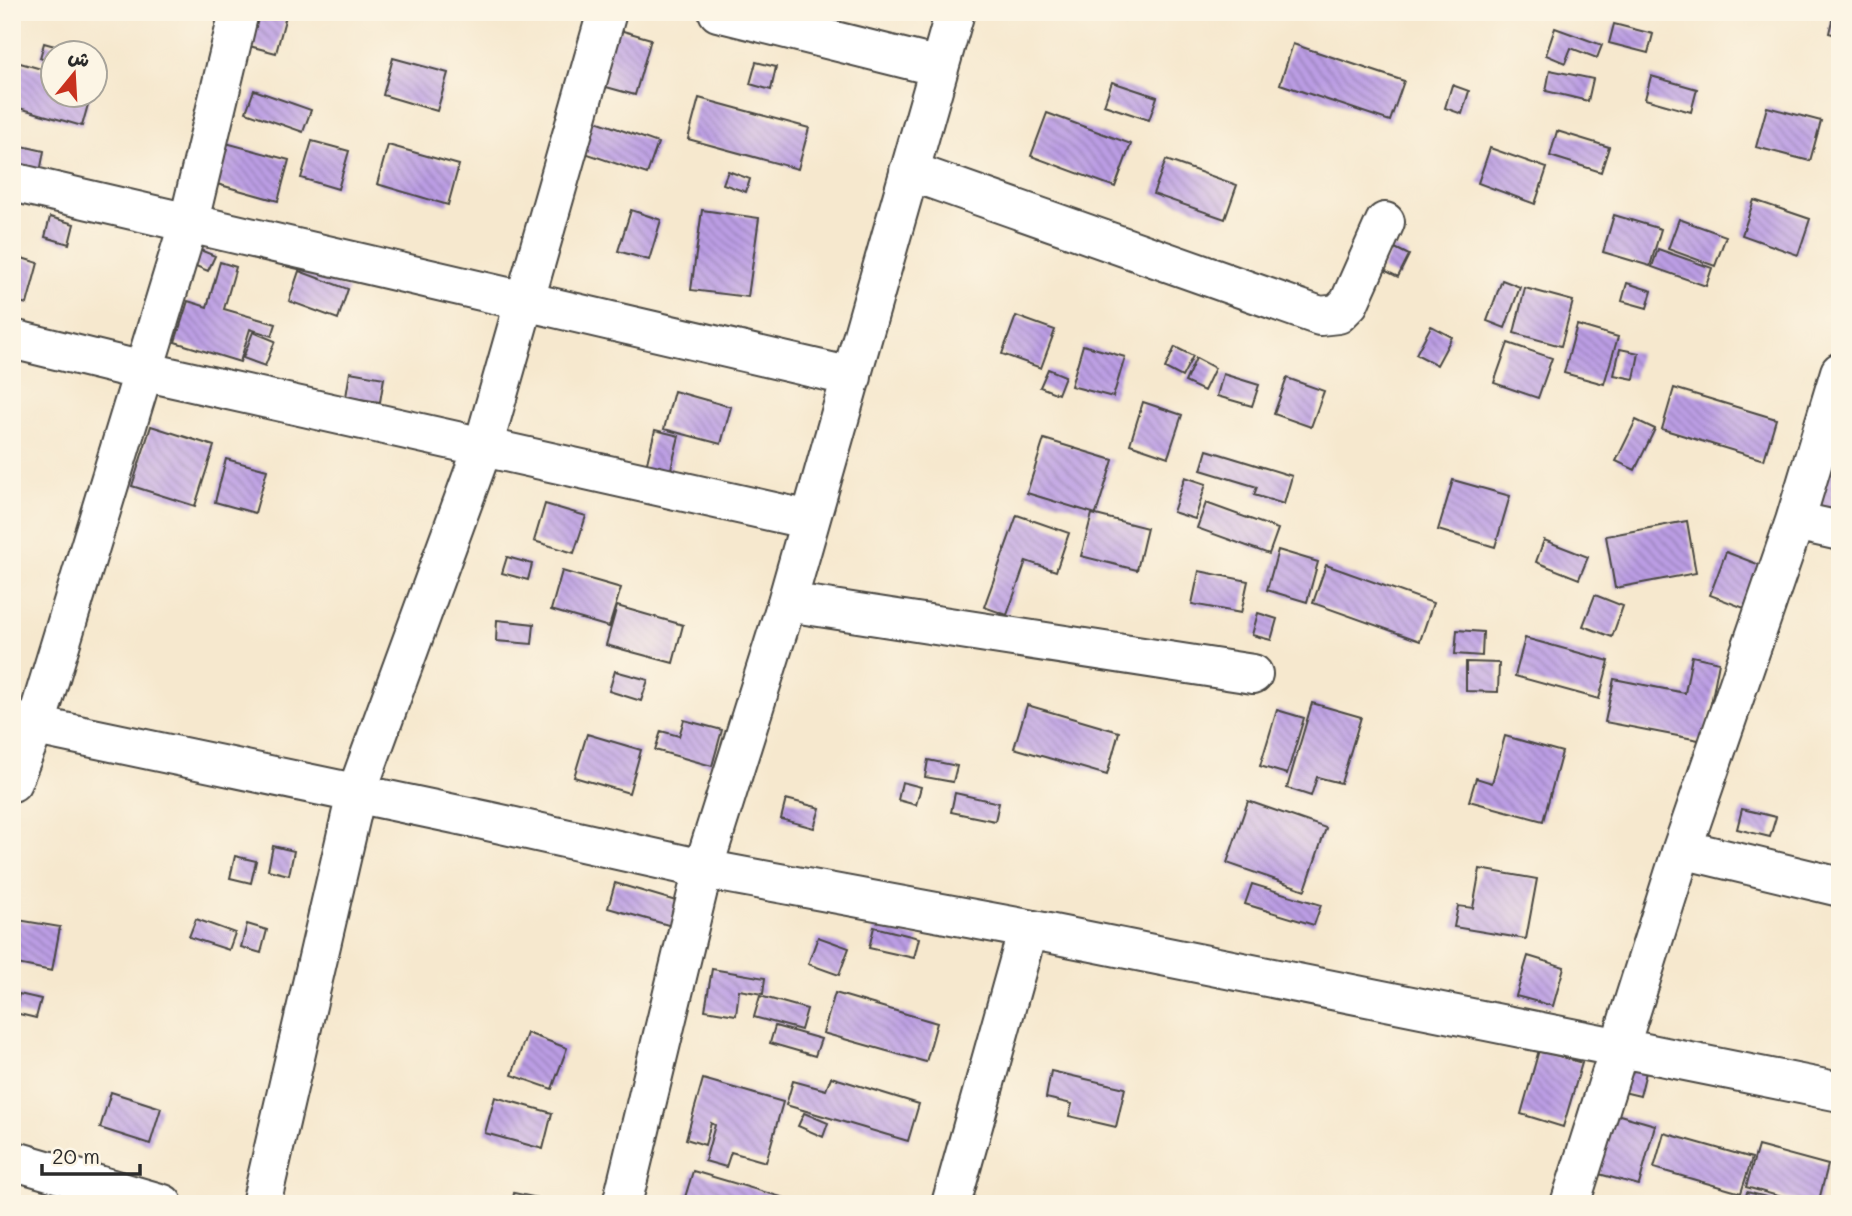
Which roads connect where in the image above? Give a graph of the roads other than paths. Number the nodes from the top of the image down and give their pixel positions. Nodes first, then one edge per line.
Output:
1 (239, 12) edge
2 (607, 12) edge
3 (718, 12) edge
4 (955, 12) edge
5 (939, 67) junction
6 (909, 171) junction
7 (12, 182) edge
8 (1385, 222) dead end
9 (188, 225) junction
10 (526, 303) junction
11 (12, 339) edge
12 (143, 371) junction
13 (1840, 372) edge
14 (852, 377) junction
15 (483, 447) junction
16 (810, 520) junction
17 (1795, 521) junction
18 (1840, 531) edge
19 (787, 602) junction
20 (1252, 674) dead end
21 (24, 722) edge
22 (12, 782) edge
23 (356, 794) junction
24 (1682, 849) junction
25 (703, 869) junction
26 (1840, 887) edge
27 (1028, 929) junction
28 (1619, 1046) junction
29 (1840, 1092) edge
30 (12, 1160) edge
31 (163, 1204) edge
32 (261, 1204) edge
33 (622, 1204) edge
34 (951, 1204) edge
35 (1570, 1204) edge

1 - 9 street
2 - 10 street
3 - 5 street
4 - 5 street
5 - 6 street
6 - 8 street
6 - 14 street
7 - 9 street
9 - 10 street
9 - 12 street
10 - 14 street
10 - 15 street
11 - 12 street
12 - 15 street
12 - 21 street
13 - 17 street
14 - 16 street
15 - 16 street
15 - 23 street
16 - 19 street
17 - 18 street
17 - 24 street
19 - 20 street
19 - 25 street
21 - 22 street
21 - 23 street
23 - 25 street
23 - 32 street
24 - 26 street
24 - 28 street
25 - 27 street
25 - 33 street
27 - 28 street
27 - 34 street
28 - 29 street
28 - 35 street
30 - 31 street

